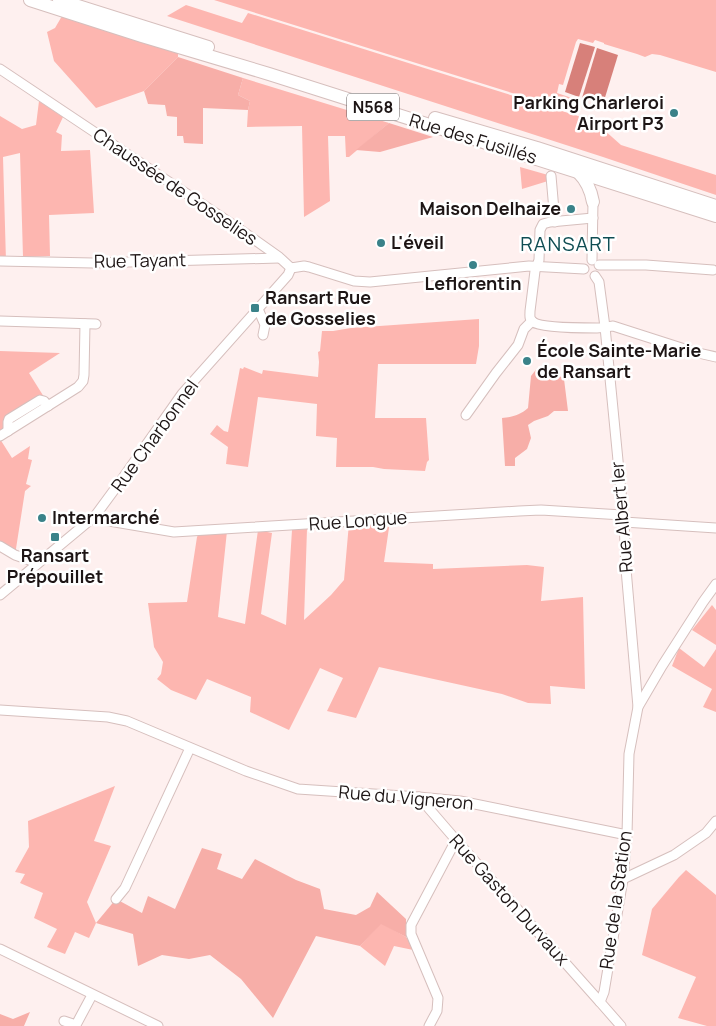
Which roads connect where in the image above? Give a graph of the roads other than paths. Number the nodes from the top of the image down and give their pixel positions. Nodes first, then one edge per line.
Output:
1 (30, 0) edge
2 (59, 0) edge
3 (0, 69) edge
4 (578, 172) junction
5 (551, 176) dead end
6 (611, 182) junction
7 (593, 202) junction
8 (716, 206) edge
9 (716, 216) edge
10 (593, 218) junction
11 (555, 222) junction
12 (279, 258) junction
13 (0, 260) edge
14 (596, 262) junction
15 (537, 266) junction
16 (291, 268) junction
17 (584, 269) junction
18 (714, 270) dead end
19 (595, 276) junction
20 (258, 309) junction
21 (0, 321) edge
22 (532, 321) junction
23 (85, 324) junction
24 (96, 324) dead end
25 (604, 327) junction
26 (263, 334) dead end
27 (716, 357) edge
28 (466, 415) dead end
29 (4, 433) edge
30 (94, 516) junction
31 (623, 519) junction
32 (716, 528) edge
33 (0, 546) edge
34 (38, 563) junction
35 (716, 584) edge
36 (0, 595) edge
37 (638, 706) junction
38 (0, 710) edge
39 (190, 748) junction
40 (419, 797) junction
41 (716, 821) edge
42 (627, 835) junction
43 (456, 840) junction
44 (623, 879) junction
45 (116, 899) dead end
46 (0, 949) edge
47 (92, 994) junction
48 (600, 1002) junction
49 (64, 1021) dead end
50 (158, 1026) edge
51 (429, 1026) edge
52 (621, 1026) edge

1 - 4 highway, Rue des Fusillés / N568
2 - 8 highway, Rue des Fusillés / N568
3 - 12 street, Chaussée de Gosselies
4 - 6 highway, Rue des Fusillés / N568
4 - 7 highway
5 - 11 street
6 - 7 highway
6 - 9 highway, Rue des Fusillés / N568
7 - 10 street
10 - 11 street
10 - 14 street
11 - 15 street
12 - 13 street, Rue Tayant
12 - 16 street, Chaussée de Gosselies
14 - 17 street
14 - 18 street
14 - 19 street
15 - 16 street
15 - 17 street
15 - 22 street
16 - 20 street, Rue Charbonnel
17 - 19 street
19 - 25 street, Rue Albert Ier
20 - 26 street
20 - 30 street, Rue Charbonnel
21 - 23 street
22 - 25 street
22 - 28 street
23 - 24 street
23 - 29 street
25 - 27 street
25 - 31 street, Rue Albert Ier
30 - 31 street, Rue Longue
30 - 34 street, Rue Charbonnel
31 - 32 street, Rue Longue
31 - 37 street, Rue Albert Ier
33 - 34 street
34 - 36 street, Rue Charbonnel
35 - 37 street
37 - 42 street, Rue de la Station
38 - 39 street, Rue du Vigneron
39 - 40 street, Rue du Vigneron
39 - 45 street
40 - 42 street, Rue du Vigneron
40 - 43 street, Rue Gaston Durvaux
41 - 44 street
42 - 44 street, Rue de la Station
43 - 48 street, Rue Gaston Durvaux
43 - 51 street
44 - 48 street, Rue de la Station
46 - 47 street
47 - 49 street
47 - 50 street
48 - 52 street

